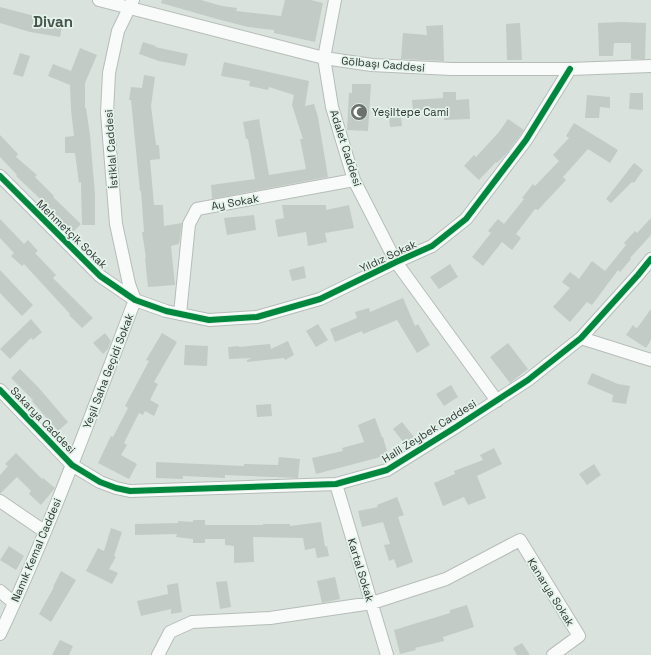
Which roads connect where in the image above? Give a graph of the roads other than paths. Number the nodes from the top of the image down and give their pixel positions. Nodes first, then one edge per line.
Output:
1 (99, 0) edge
2 (335, 0) edge
3 (131, 4) edge
4 (324, 58) junction
5 (651, 66) edge
6 (570, 69) junction
7 (0, 176) edge
8 (354, 180) junction
9 (651, 259) edge
10 (396, 262) junction
11 (135, 300) junction
12 (180, 314) junction
13 (581, 338) junction
14 (651, 360) edge
15 (0, 390) edge
16 (497, 401) junction
17 (72, 465) junction
18 (336, 484) junction
19 (0, 501) edge
20 (44, 530) junction
21 (0, 591) edge
22 (372, 603) junction
23 (14, 604) junction
24 (0, 634) edge
25 (158, 655) edge
26 (387, 655) edge
27 (553, 655) edge

1 - 3 street, Gölbaşı Caddesi
2 - 4 street, Adalet Caddesi
3 - 4 street, Gölbaşı Caddesi
3 - 11 street, İstiklal Caddesi
4 - 6 street, Gölbaşı Caddesi
4 - 8 street, Adalet Caddesi
5 - 6 street, Gölbaşı Caddesi
6 - 10 street, Yıldız Sokak
7 - 11 street, Mehmetçik Sokak
8 - 10 street, Adalet Caddesi
8 - 12 street, Ay Sokak
9 - 13 street, Halil Zeybek Caddesi
10 - 12 street, Yıldız Sokak
10 - 16 street, Adalet Caddesi
11 - 12 street, Yıldız Sokak
11 - 17 street, Yeşil Saha Geçidi Sokak
13 - 14 street
13 - 16 street, Halil Zeybek Caddesi
15 - 17 street, Sakarya Caddesi
16 - 18 street, Halil Zeybek Caddesi
17 - 18 street, Halil Zeybek Caddesi
17 - 20 street, Namık Kemal Caddesi
18 - 22 street, Kartal Sokak
19 - 20 street
20 - 23 street, Namık Kemal Caddesi
21 - 23 street
22 - 25 street
22 - 26 street, Kartal Sokak
22 - 27 street, Kanarya Sokak
23 - 24 street, Namık Kemal Caddesi

